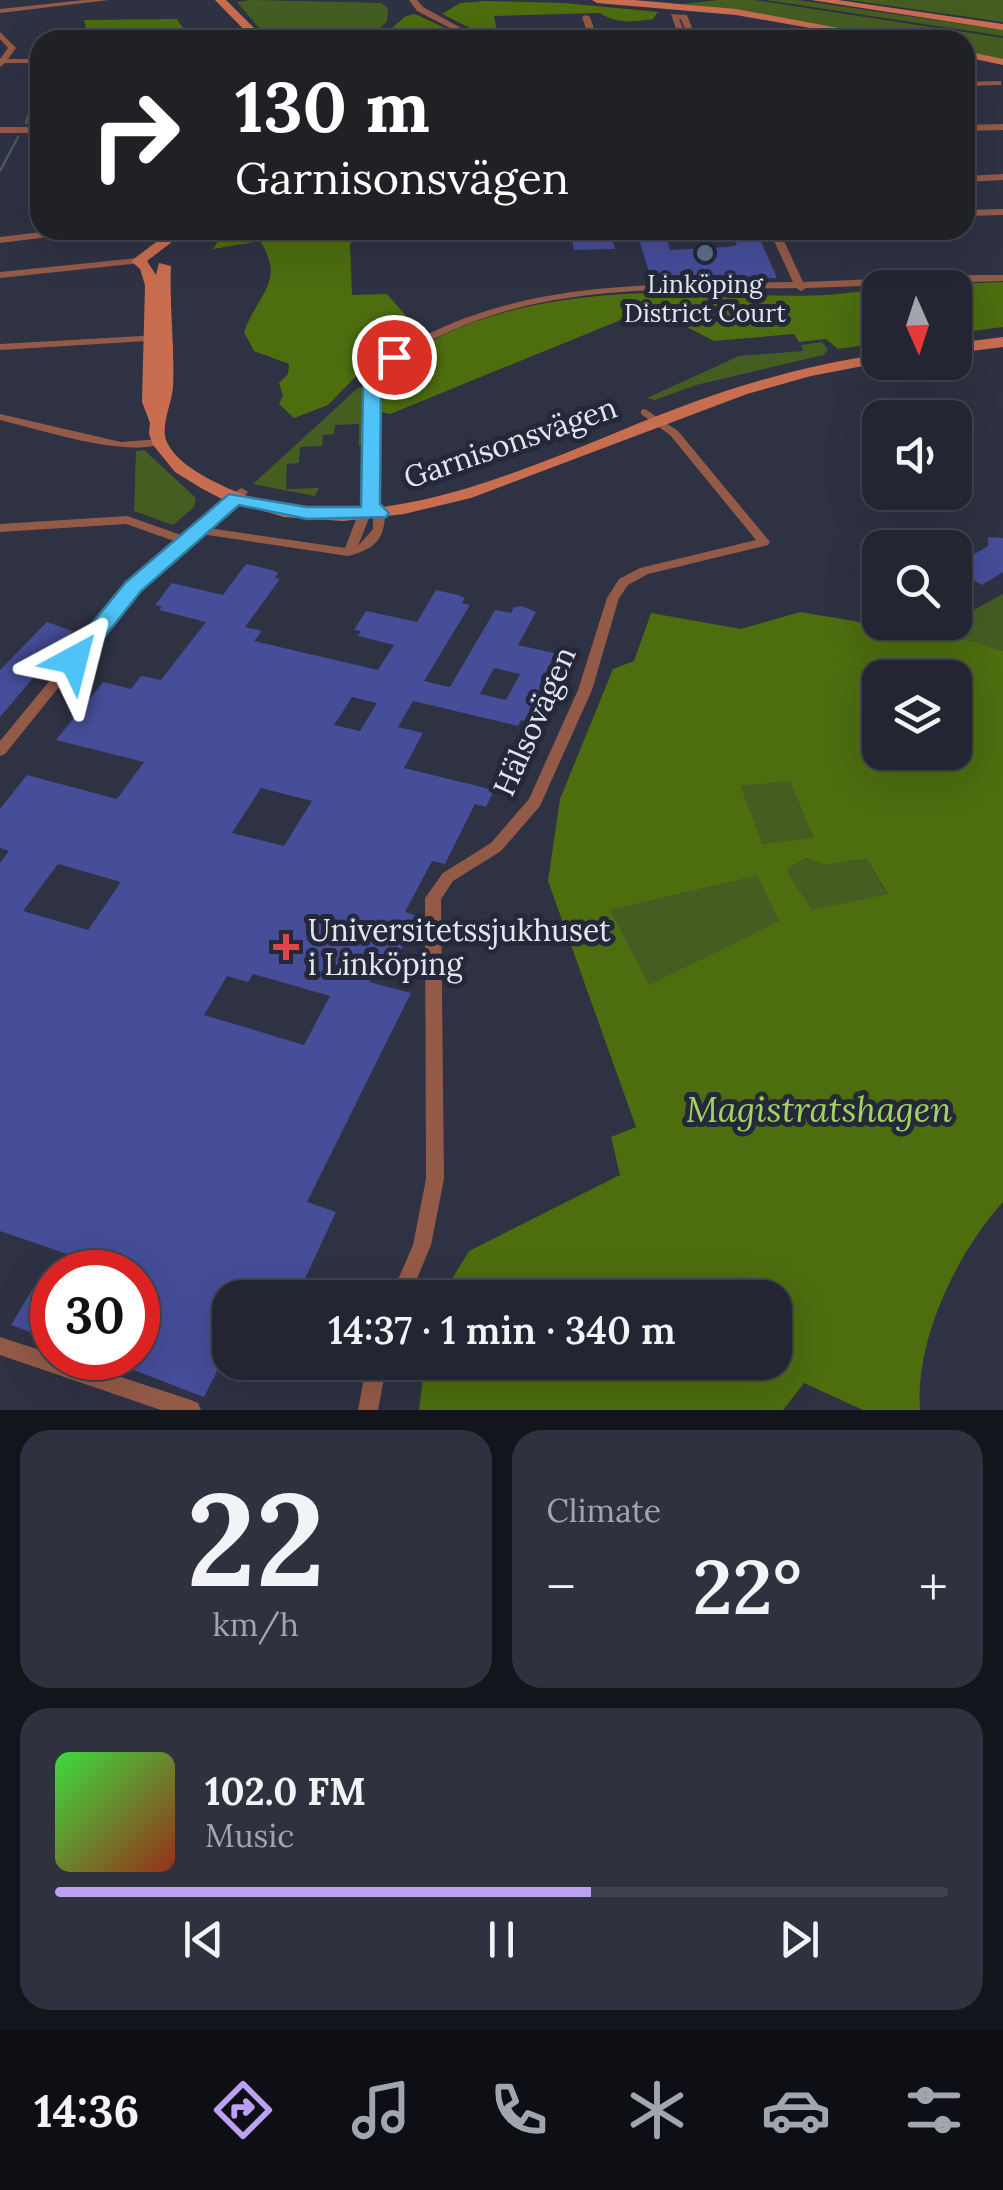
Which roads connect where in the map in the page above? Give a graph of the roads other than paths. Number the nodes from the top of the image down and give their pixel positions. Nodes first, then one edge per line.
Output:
1 (105, 0) edge
2 (412, 0) edge
3 (597, 0) edge
4 (816, 0) edge
5 (81, 1) edge
6 (224, 1) edge
7 (0, 10) edge
8 (586, 17) dead end
9 (1003, 27) edge
10 (251, 30) edge
11 (460, 30) edge
12 (591, 30) edge
13 (680, 30) edge
14 (689, 30) edge
15 (840, 30) edge
16 (0, 34) edge
17 (975, 56) edge
18 (30, 62) edge
19 (1003, 62) edge
20 (1, 64) edge
21 (30, 68) edge
22 (975, 84) edge
23 (998, 84) dead end
24 (1003, 127) edge
25 (975, 128) edge
26 (0, 130) edge
27 (30, 130) edge
28 (1003, 178) edge
29 (975, 179) edge
30 (1003, 212) edge
31 (975, 213) edge
32 (30, 236) edge
33 (0, 240) edge
34 (171, 240) edge
35 (779, 240) edge
36 (154, 260) junction
37 (0, 274) edge
38 (1003, 278) edge
39 (801, 287) junction
40 (158, 338) junction
41 (1003, 339) edge
42 (972, 343) edge
43 (0, 347) edge
44 (862, 360) edge
45 (650, 416) junction
46 (0, 417) edge
47 (678, 444) joint
48 (162, 446) junction
49 (239, 495) junction
50 (370, 511) junction
51 (0, 528) edge
52 (200, 530) junction
53 (186, 541) junction
54 (348, 552) junction
55 (0, 751) edge
56 (407, 1280) edge
57 (0, 1346) edge
58 (374, 1380) edge
59 (190, 1410) edge
60 (368, 1410) edge

1 - 5 street
2 - 11 street
3 - 15 street
4 - 9 street
5 - 7 street
6 - 10 street
8 - 12 street
13 - 14 street
16 - 20 street
17 - 19 street
18 - 20 street
20 - 21 street
22 - 23 street
24 - 25 street
26 - 27 street
28 - 29 street
30 - 31 street
32 - 33 street
34 - 36 street
35 - 39 street
36 - 37 street
36 - 40 street
38 - 39 street
39 - 50 street
40 - 43 street
40 - 48 street
41 - 42 street
44 - 45 street, Garnisonsvägen
45 - 47 street, Hälsovägen
45 - 50 street, Garnisonsvägen
46 - 48 street
47 - 56 street, Hälsovägen
48 - 49 street, Garnisonsvägen
49 - 50 street, Garnisonsvägen
49 - 52 street
50 - 54 street
50 - 54 street
51 - 53 street
52 - 53 street
52 - 54 street
53 - 55 street
57 - 59 street
58 - 60 street

